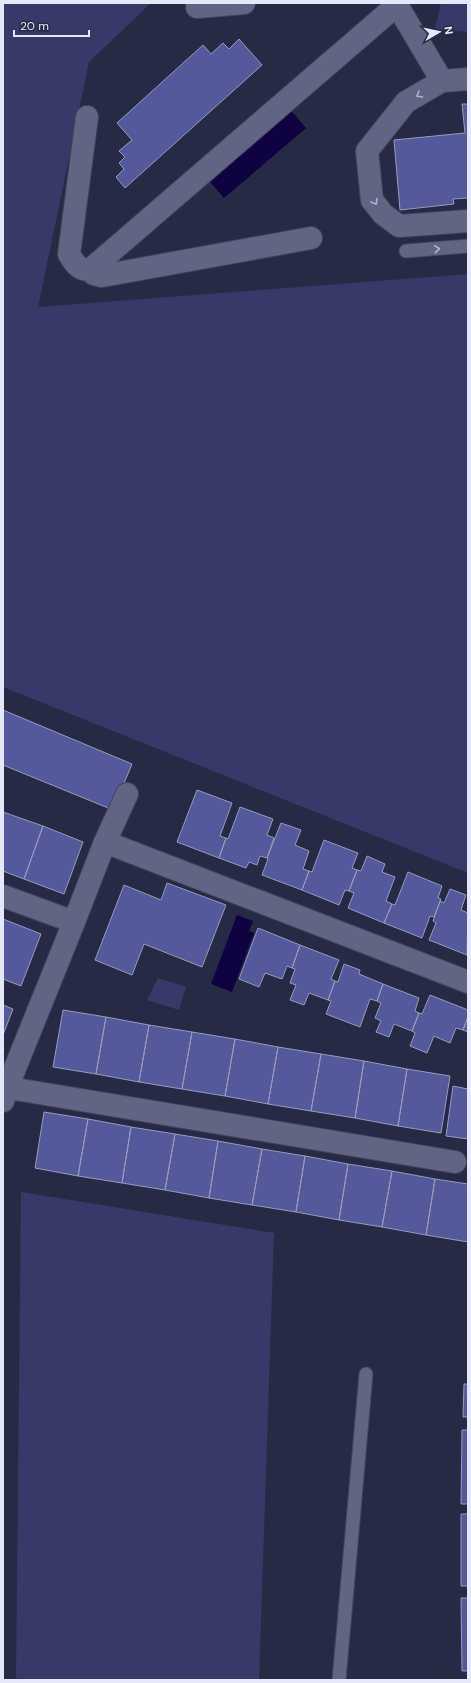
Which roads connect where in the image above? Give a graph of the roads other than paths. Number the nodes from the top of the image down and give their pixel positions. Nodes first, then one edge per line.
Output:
1 (244, 3) edge
2 (395, 4) edge
3 (197, 7) dead end
4 (468, 79) edge
5 (442, 81) junction
6 (87, 117) dead end
7 (468, 221) edge
8 (311, 238) dead end
9 (468, 246) edge
10 (406, 251) dead end
11 (91, 269) junction
12 (127, 794) dead end
13 (105, 842) junction
14 (3, 896) edge
15 (74, 922) junction
16 (468, 982) edge
17 (4, 1092) edge
18 (455, 1162) dead end
19 (366, 1374) dead end
20 (339, 1680) edge

1 - 3 street
2 - 5 street
2 - 11 street
4 - 5 street
5 -> 7 street
6 - 11 street
8 - 11 street
10 -> 9 lane
12 - 13 street
13 - 15 street
13 - 16 street
14 - 15 street
15 - 17 street
17 - 18 street
19 - 20 lane

